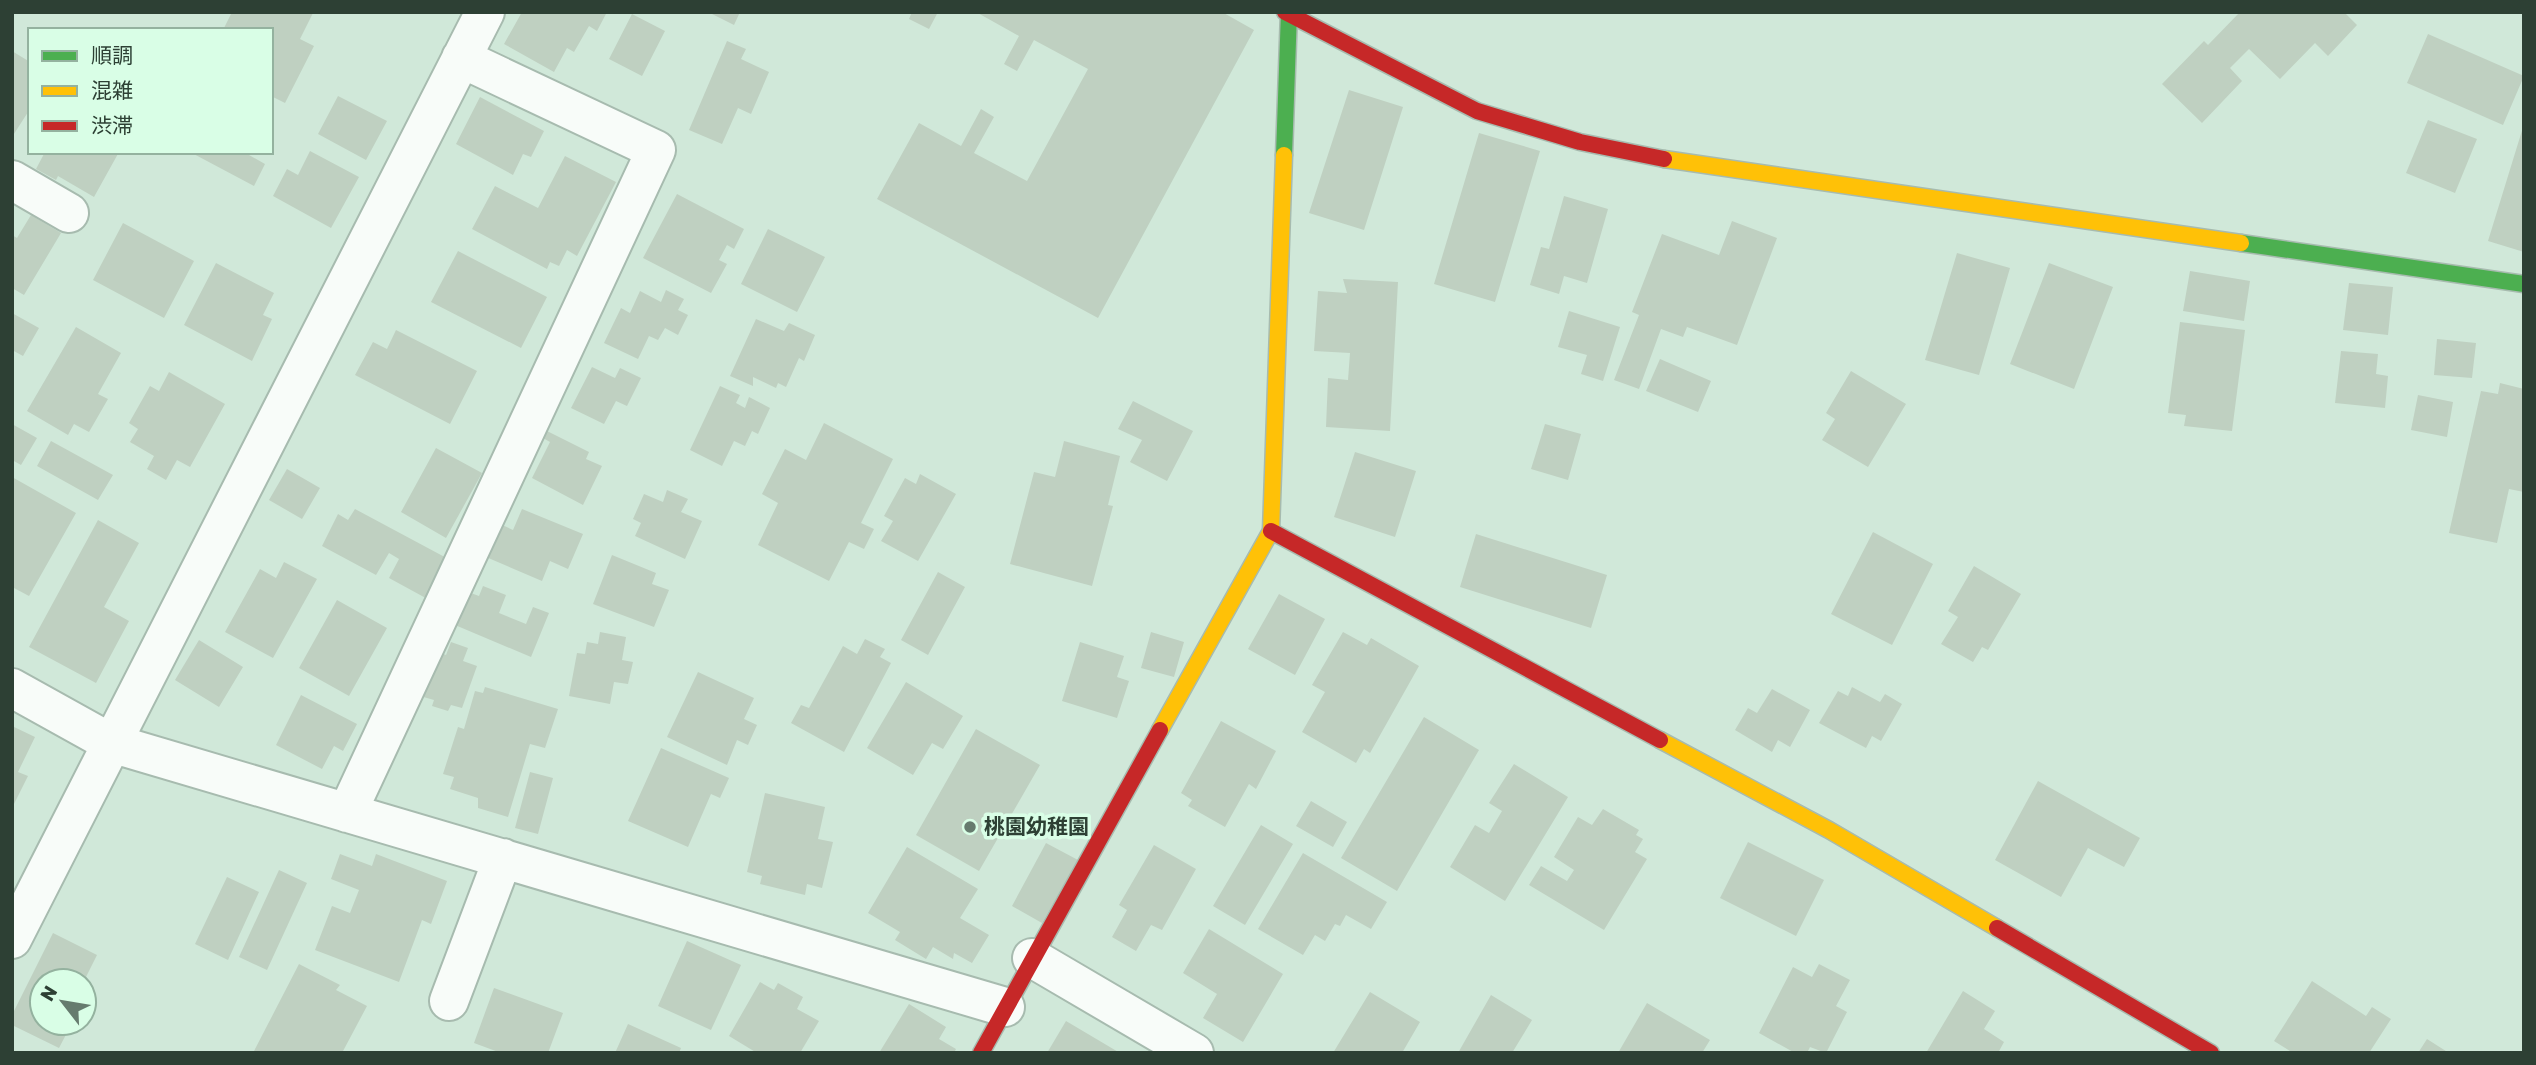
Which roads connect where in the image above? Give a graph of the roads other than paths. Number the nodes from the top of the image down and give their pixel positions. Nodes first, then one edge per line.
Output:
1 (485, 12) edge
2 (1287, 13) edge
3 (461, 58) junction
4 (12, 180) edge
5 (69, 213) dead end
6 (2524, 285) edge
7 (1270, 531) junction
8 (12, 688) edge
9 (111, 743) junction
10 (347, 813) junction
11 (503, 858) junction
12 (12, 939) edge
13 (1032, 958) junction
14 (449, 1001) dead end
15 (1005, 1007) junction
16 (981, 1053) edge
17 (1194, 1053) edge
18 (2211, 1053) edge

1 - 3 street
2 - 6 street
2 - 7 street
3 - 9 street
3 - 10 street
4 - 5 street
7 - 13 street
7 - 18 street
8 - 9 street
9 - 10 street
9 - 12 street
10 - 11 street
11 - 14 street
11 - 15 street
13 - 15 street
13 - 17 street
15 - 16 street

